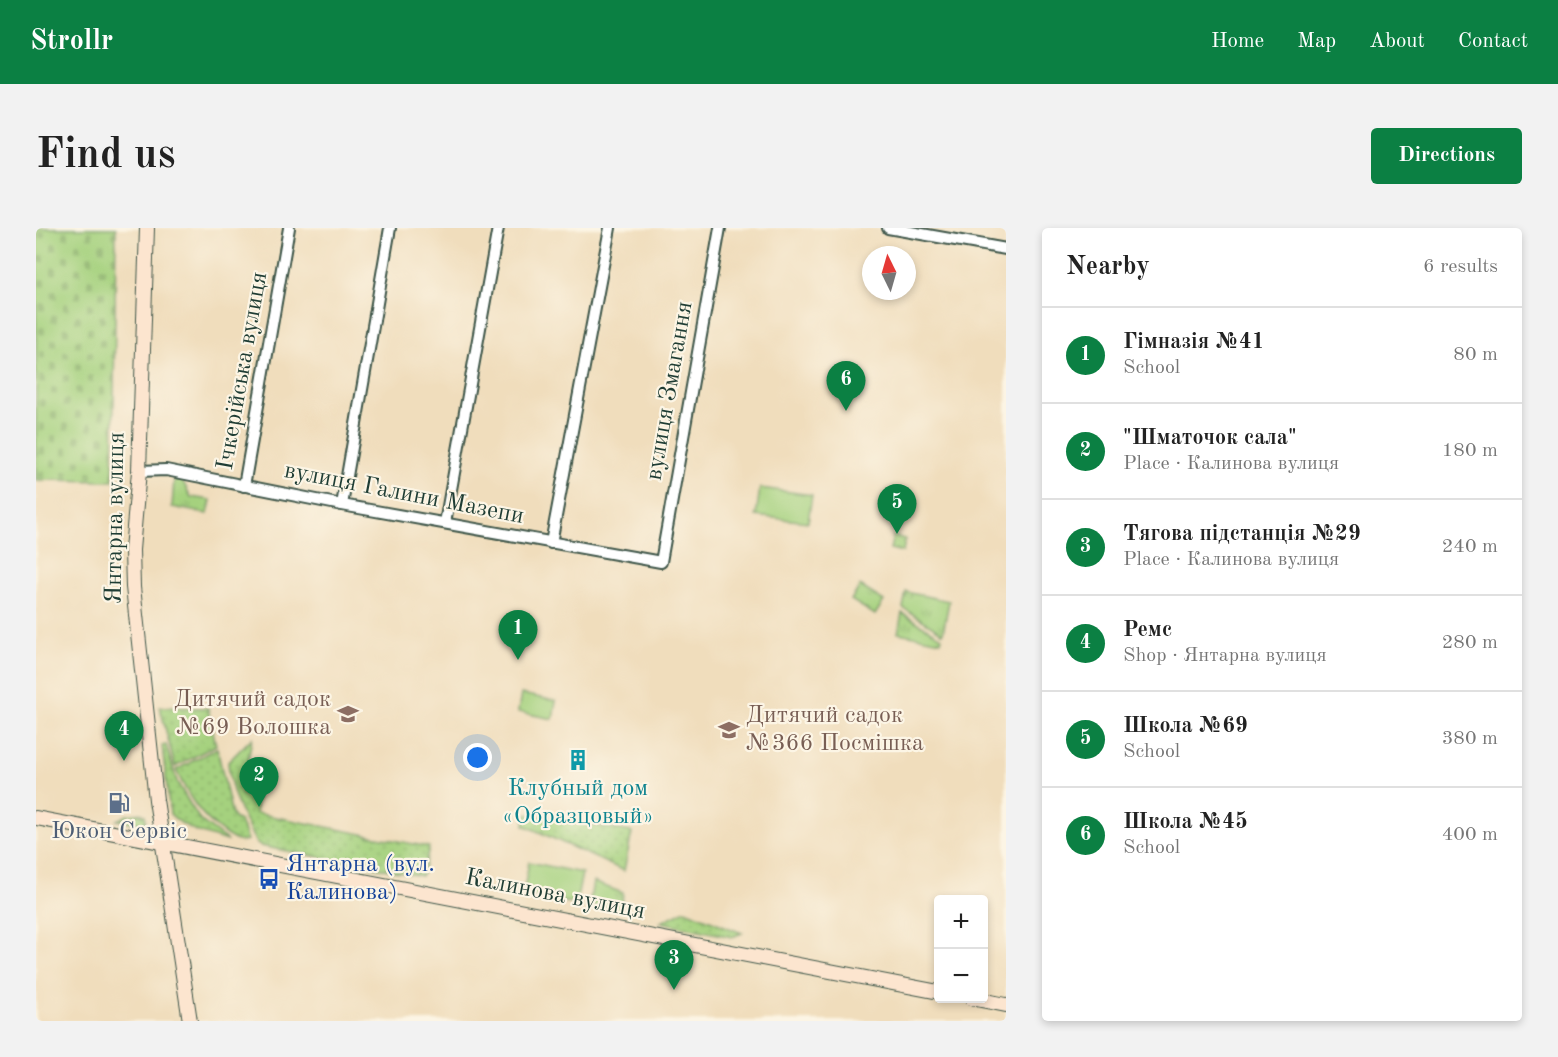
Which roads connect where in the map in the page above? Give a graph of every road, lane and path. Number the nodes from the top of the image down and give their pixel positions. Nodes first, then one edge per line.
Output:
1 (147, 228) edge
2 (289, 228) edge
3 (390, 228) edge
4 (498, 228) edge
5 (610, 228) edge
6 (720, 228) edge
7 (888, 228) edge
8 (957, 228) edge
9 (955, 240) junction
10 (1006, 249) edge
11 (139, 471) junction
12 (244, 486) junction
13 (342, 505) junction
14 (446, 523) junction
15 (551, 543) junction
16 (661, 562) joint
17 (36, 818) edge
18 (162, 843) junction
19 (934, 991) edge
20 (988, 1002) edge
21 (1006, 1005) edge
22 (190, 1021) edge

1 - 11 main road, Янтарна вулиця
2 - 12 street, Ічкерійська вулиця
3 - 13 street
4 - 14 street
5 - 15 street
6 - 16 street, вулиця Змагання
7 - 9 street
8 - 9 street
9 - 10 street
11 - 12 street, вулиця Галини Мазепи
11 - 18 main road, Янтарна вулиця
12 - 13 street, вулиця Галини Мазепи
13 - 14 street, вулиця Галини Мазепи
14 - 15 street, вулиця Галини Мазепи
15 - 16 street, вулиця Галини Мазепи
17 - 18 main road, Калинова вулиця
18 - 19 main road, Калинова вулиця
18 - 22 main road, Янтарна вулиця
20 - 21 main road

